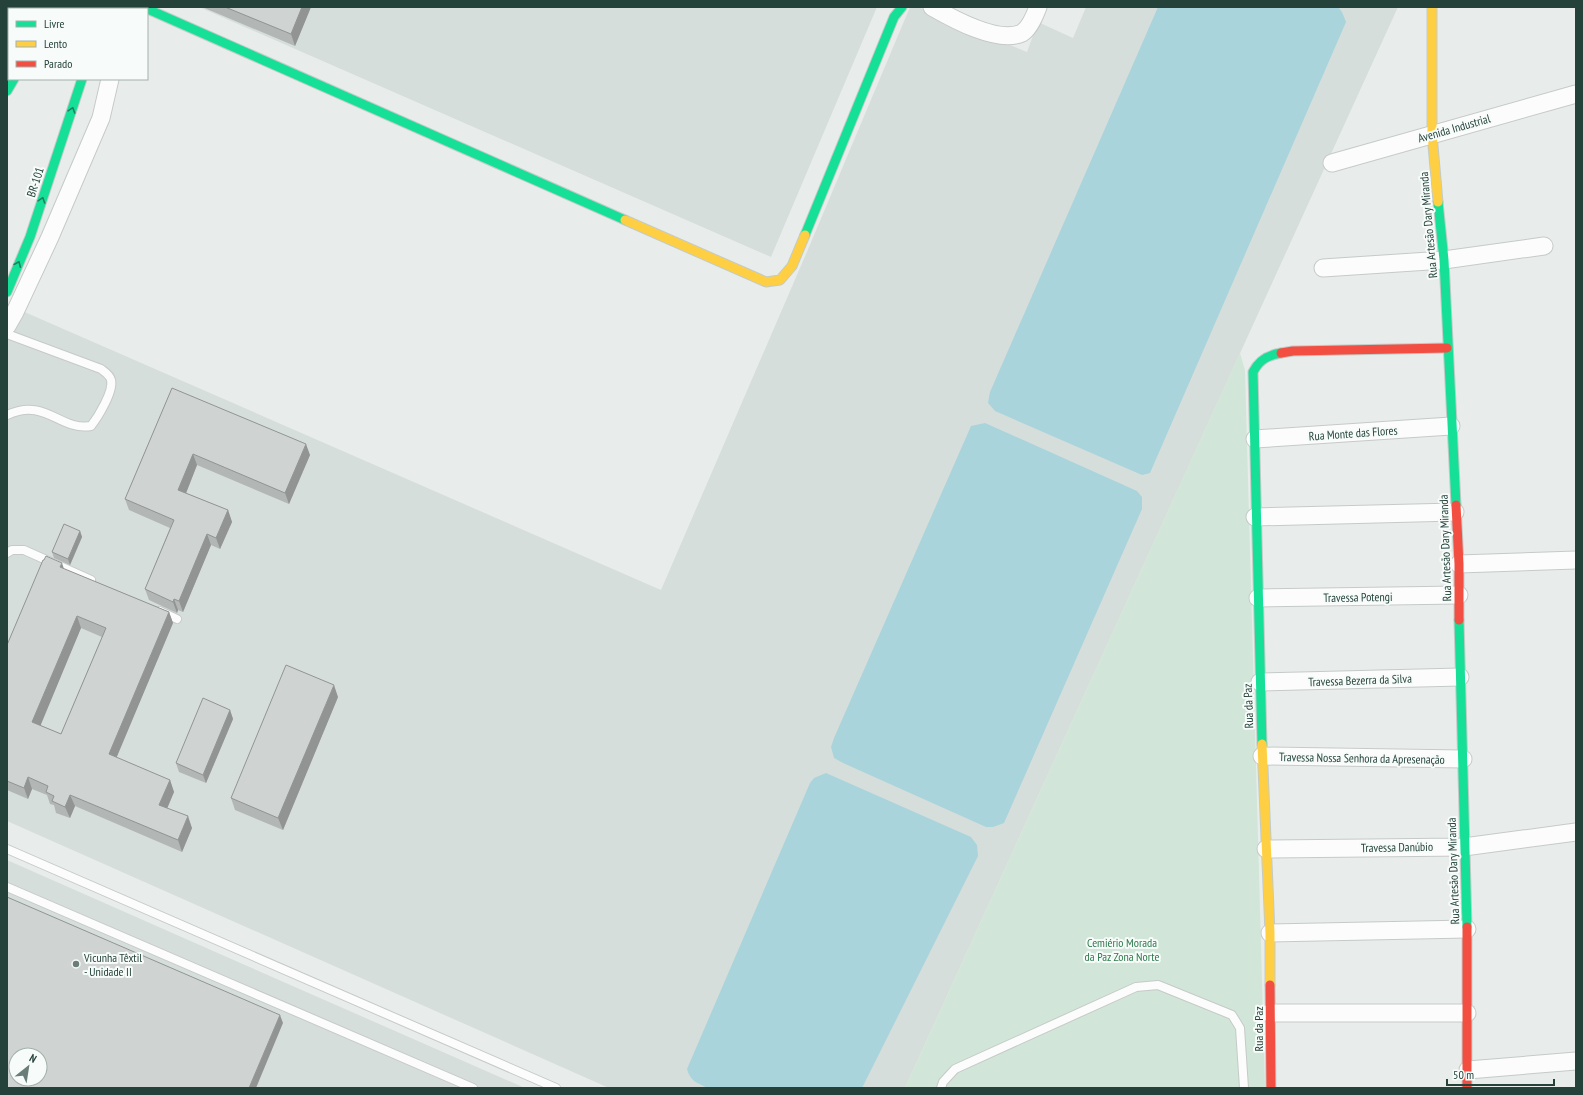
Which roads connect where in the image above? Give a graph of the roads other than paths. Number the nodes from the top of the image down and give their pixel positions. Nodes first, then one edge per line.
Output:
1 (902, 7) edge
2 (932, 7) edge
3 (1038, 7) edge
4 (1432, 7) edge
5 (148, 9) edge
6 (13, 80) edge
7 (82, 80) edge
8 (110, 80) edge
9 (7, 91) edge
10 (1576, 94) edge
11 (1432, 134) junction
12 (1332, 163) dead end
13 (30, 236) junction
14 (18, 240) dead end
15 (1544, 246) dead end
16 (1444, 260) junction
17 (1323, 268) dead end
18 (7, 292) edge
19 (7, 326) edge
20 (7, 334) edge
21 (1447, 348) junction
22 (7, 415) edge
23 (1451, 426) junction
24 (1255, 439) junction
25 (1456, 512) junction
26 (1255, 517) junction
27 (7, 553) edge
28 (1576, 560) edge
29 (1459, 564) junction
30 (97, 583) edge
31 (1459, 596) junction
32 (1258, 598) junction
33 (155, 609) edge
34 (177, 619) dead end
35 (1460, 677) junction
36 (1260, 682) junction
37 (1262, 756) junction
38 (1462, 759) junction
39 (1576, 832) edge
40 (1464, 847) junction
41 (7, 849) edge
42 (1266, 849) junction
43 (7, 887) edge
44 (1467, 929) junction
45 (1270, 932) junction
46 (1270, 1013) junction
47 (1467, 1013) junction
48 (1576, 1061) edge
49 (1468, 1070) junction
50 (473, 1088) edge
51 (556, 1088) edge
52 (941, 1088) edge
53 (1244, 1088) edge
54 (1271, 1088) edge
55 (1467, 1088) edge

1 - 5 street
2 - 3 street
4 - 11 street, Rua Artesão Dary Miranda
6 - 9 street
13 -> 7 street, BR-101 / BR-101
8 - 19 street
10 - 11 street, Avenida Industrial
11 - 12 street, Avenida Industrial
11 - 16 street, Rua Artesão Dary Miranda
13 - 14 street
18 -> 13 street, BR-101 / BR-101
15 - 16 street
16 - 17 street
16 - 21 street, Rua Artesão Dary Miranda
20 - 22 lane
21 - 23 street, Rua Artesão Dary Miranda
21 - 24 street, Rua da Paz
23 - 24 street, Rua Monte das Flores
23 - 25 street, Rua Artesão Dary Miranda
24 - 26 street, Rua da Paz
25 - 26 street
25 - 29 street, Rua Artesão Dary Miranda
26 - 32 street, Rua da Paz
27 - 30 lane
28 - 29 street
29 - 31 street, Rua Artesão Dary Miranda
31 - 32 street, Travessa Potengi
31 - 35 street, Rua Artesão Dary Miranda
32 - 36 street, Rua da Paz
33 - 34 lane
35 - 36 street, Travessa Bezerra da Silva
35 - 38 street, Rua Artesão Dary Miranda
36 - 37 street, Rua da Paz
37 - 38 street, Travessa Nossa Senhora da Apresenação
37 - 42 street, Rua da Paz
38 - 40 street, Rua Artesão Dary Miranda
39 - 40 street, Travessa Danúbio
40 - 42 street, Travessa Danúbio
40 - 44 street, Rua Artesão Dary Miranda
41 - 51 lane
42 - 45 street, Rua da Paz
43 - 50 lane
44 - 45 street
44 - 47 street, Rua Artesão Dary Miranda
45 - 46 street, Rua da Paz
46 - 47 street
46 - 54 street, Rua da Paz
47 - 49 street, Rua Artesão Dary Miranda
48 - 49 street
49 - 55 street, Rua Artesão Dary Miranda
52 - 53 lane

